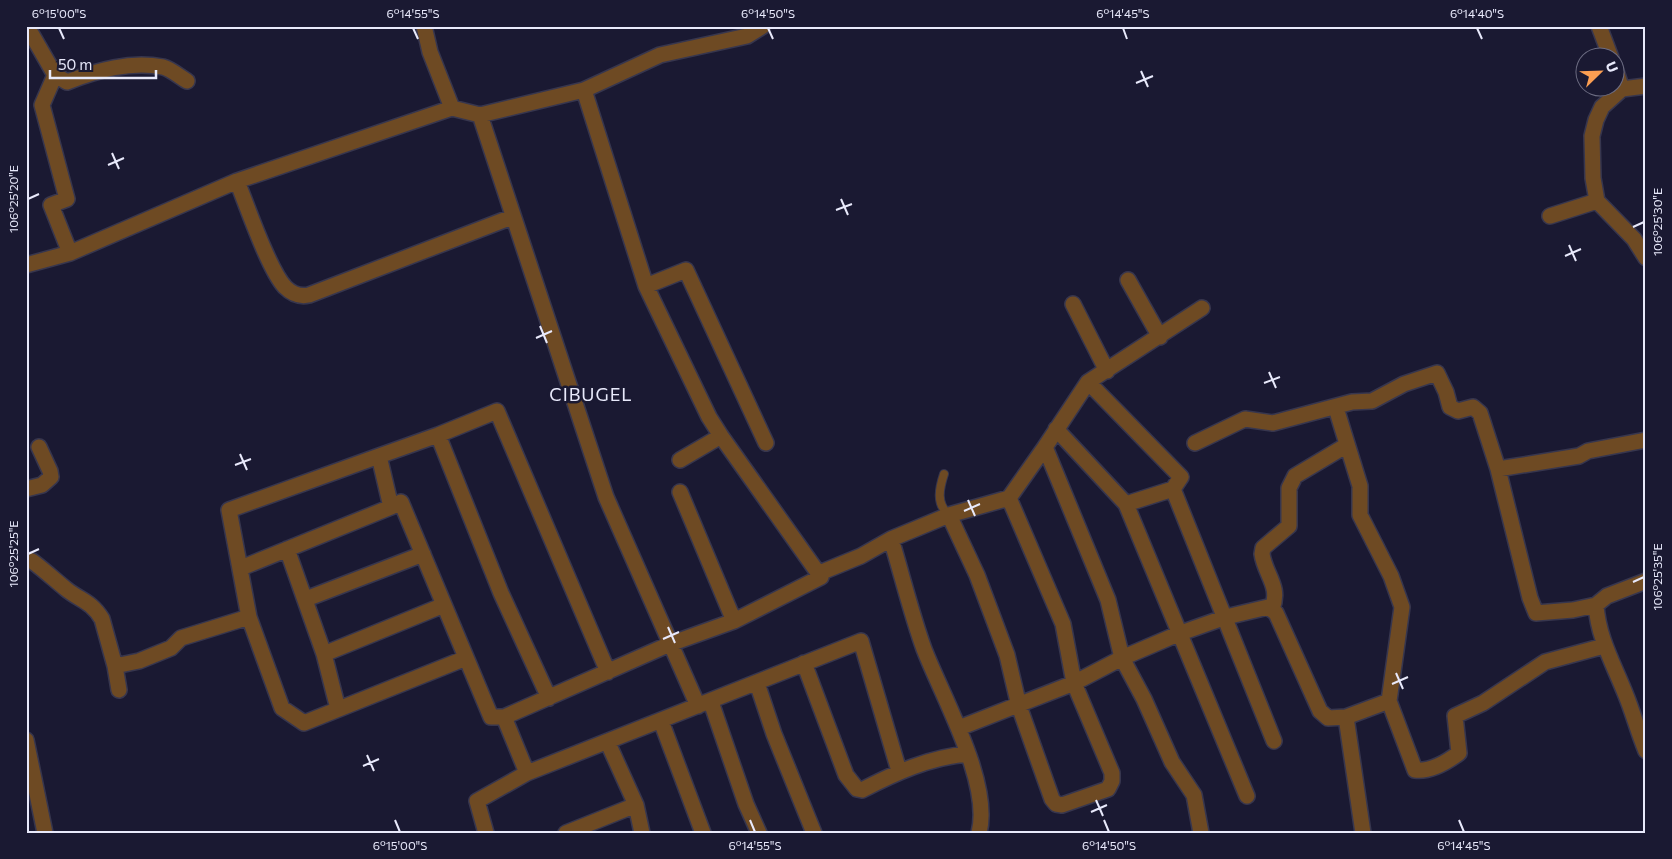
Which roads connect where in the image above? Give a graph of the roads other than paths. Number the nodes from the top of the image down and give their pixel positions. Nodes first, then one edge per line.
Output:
1 (424, 26) edge
2 (763, 26) edge
3 (1599, 26) edge
4 (26, 37) edge
5 (1607, 48) edge
6 (55, 75) junction
7 (187, 81) dead end
8 (1646, 86) edge
9 (1624, 89) edge
10 (584, 90) junction
11 (1612, 98) edge
12 (452, 108) junction
13 (480, 115) junction
14 (237, 181) junction
15 (1597, 201) junction
16 (1550, 216) dead end
17 (512, 217) junction
18 (70, 253) junction
19 (1646, 258) edge
20 (26, 265) edge
21 (1128, 280) dead end
22 (646, 286) junction
23 (1073, 304) dead end
24 (1202, 308) dead end
25 (1160, 337) junction
26 (1107, 370) junction
27 (1088, 382) junction
28 (1336, 408) junction
29 (1056, 429) junction
30 (438, 435) junction
31 (721, 436) junction
32 (1646, 440) edge
33 (766, 443) dead end
34 (1195, 443) dead end
35 (1347, 446) junction
36 (38, 447) dead end
37 (1045, 448) junction
38 (379, 456) junction
39 (680, 460) dead end
40 (1498, 469) junction
41 (944, 474) dead end
42 (26, 489) edge
43 (1173, 489) junction
44 (680, 492) dead end
45 (1009, 498) junction
46 (1126, 504) junction
47 (391, 507) junction
48 (948, 515) junction
49 (891, 539) junction
50 (287, 549) junction
51 (423, 554) junction
52 (26, 559) edge
53 (241, 568) junction
54 (821, 576) junction
55 (1646, 581) edge
56 (306, 599) junction
57 (444, 605) junction
58 (1596, 605) junction
59 (1272, 608) junction
60 (249, 617) junction
61 (1226, 617) junction
62 (734, 621) junction
63 (1178, 634) junction
64 (670, 644) junction
65 (1604, 646) junction
66 (324, 654) junction
67 (466, 658) junction
68 (1122, 658) junction
69 (804, 663) junction
70 (116, 666) junction
71 (608, 672) junction
72 (757, 683) junction
73 (1074, 683) junction
74 (119, 690) dead end
75 (549, 698) junction
76 (1389, 701) junction
77 (704, 704) junction
78 (1019, 706) junction
79 (338, 709) junction
80 (504, 717) junction
81 (1346, 717) junction
82 (661, 721) junction
83 (959, 728) junction
84 (26, 740) edge
85 (1274, 741) dead end
86 (608, 743) junction
87 (1646, 751) edge
88 (968, 754) junction
89 (899, 771) junction
90 (527, 773) junction
91 (1246, 796) dead end
92 (636, 805) junction
93 (485, 832) edge
94 (45, 833) edge
95 (566, 833) edge
96 (642, 833) edge
97 (703, 833) edge
98 (759, 833) edge
99 (814, 833) edge
100 (979, 833) edge
101 (1201, 833) edge
102 (1363, 833) edge

1 - 12 street
2 - 10 street
3 - 5 street
4 - 6 street
6 - 7 street
6 - 18 street
8 - 9 street
10 - 13 street
10 - 22 street
11 - 15 street
12 - 13 street
12 - 14 street
13 - 17 street
14 - 17 street
14 - 18 street
15 - 16 street
15 - 19 street
17 - 64 street
18 - 20 street
21 - 25 street
22 - 31 street
22 - 33 street
23 - 26 street
24 - 25 street
25 - 26 street
26 - 27 street
27 - 29 street
27 - 43 street
28 - 34 street
28 - 35 street
28 - 40 street
29 - 37 street
29 - 46 street
30 - 38 street
30 - 71 street
30 - 75 street
31 - 39 street
31 - 54 street
32 - 40 street
35 - 59 street
35 - 76 street
36 - 42 street
37 - 45 street
37 - 68 street
38 - 47 street
38 - 53 street
40 - 58 street
41 - 48 lane
43 - 46 street
43 - 61 street
44 - 62 street
45 - 48 street
45 - 73 street
46 - 63 street
47 - 50 street
47 - 51 street
48 - 49 street
48 - 78 street
49 - 54 street
49 - 83 street
50 - 53 street
50 - 56 street
51 - 56 street
51 - 57 street
52 - 70 street
53 - 60 street
54 - 62 street
55 - 58 street
56 - 66 street
57 - 66 street
57 - 67 street
58 - 65 street
59 - 61 street
59 - 81 street
60 - 70 street
60 - 79 street
61 - 63 street
61 - 85 street
62 - 64 street
63 - 68 street
63 - 91 street
64 - 71 street
64 - 77 street
65 - 76 street
65 - 87 street
66 - 79 street
67 - 79 street
67 - 80 street
68 - 73 street
68 - 101 street
69 - 72 street
69 - 89 street
69 - 89 street
70 - 74 street
71 - 75 street
72 - 77 street
72 - 99 street
73 - 78 street
73 - 78 street
75 - 80 street
76 - 81 street
77 - 82 street
77 - 98 street
78 - 83 street
80 - 90 street
81 - 102 street
82 - 86 street
82 - 97 street
83 - 88 street
84 - 94 street
86 - 90 street
86 - 92 street
88 - 89 street
88 - 100 street
90 - 93 street
92 - 95 street
92 - 96 street

